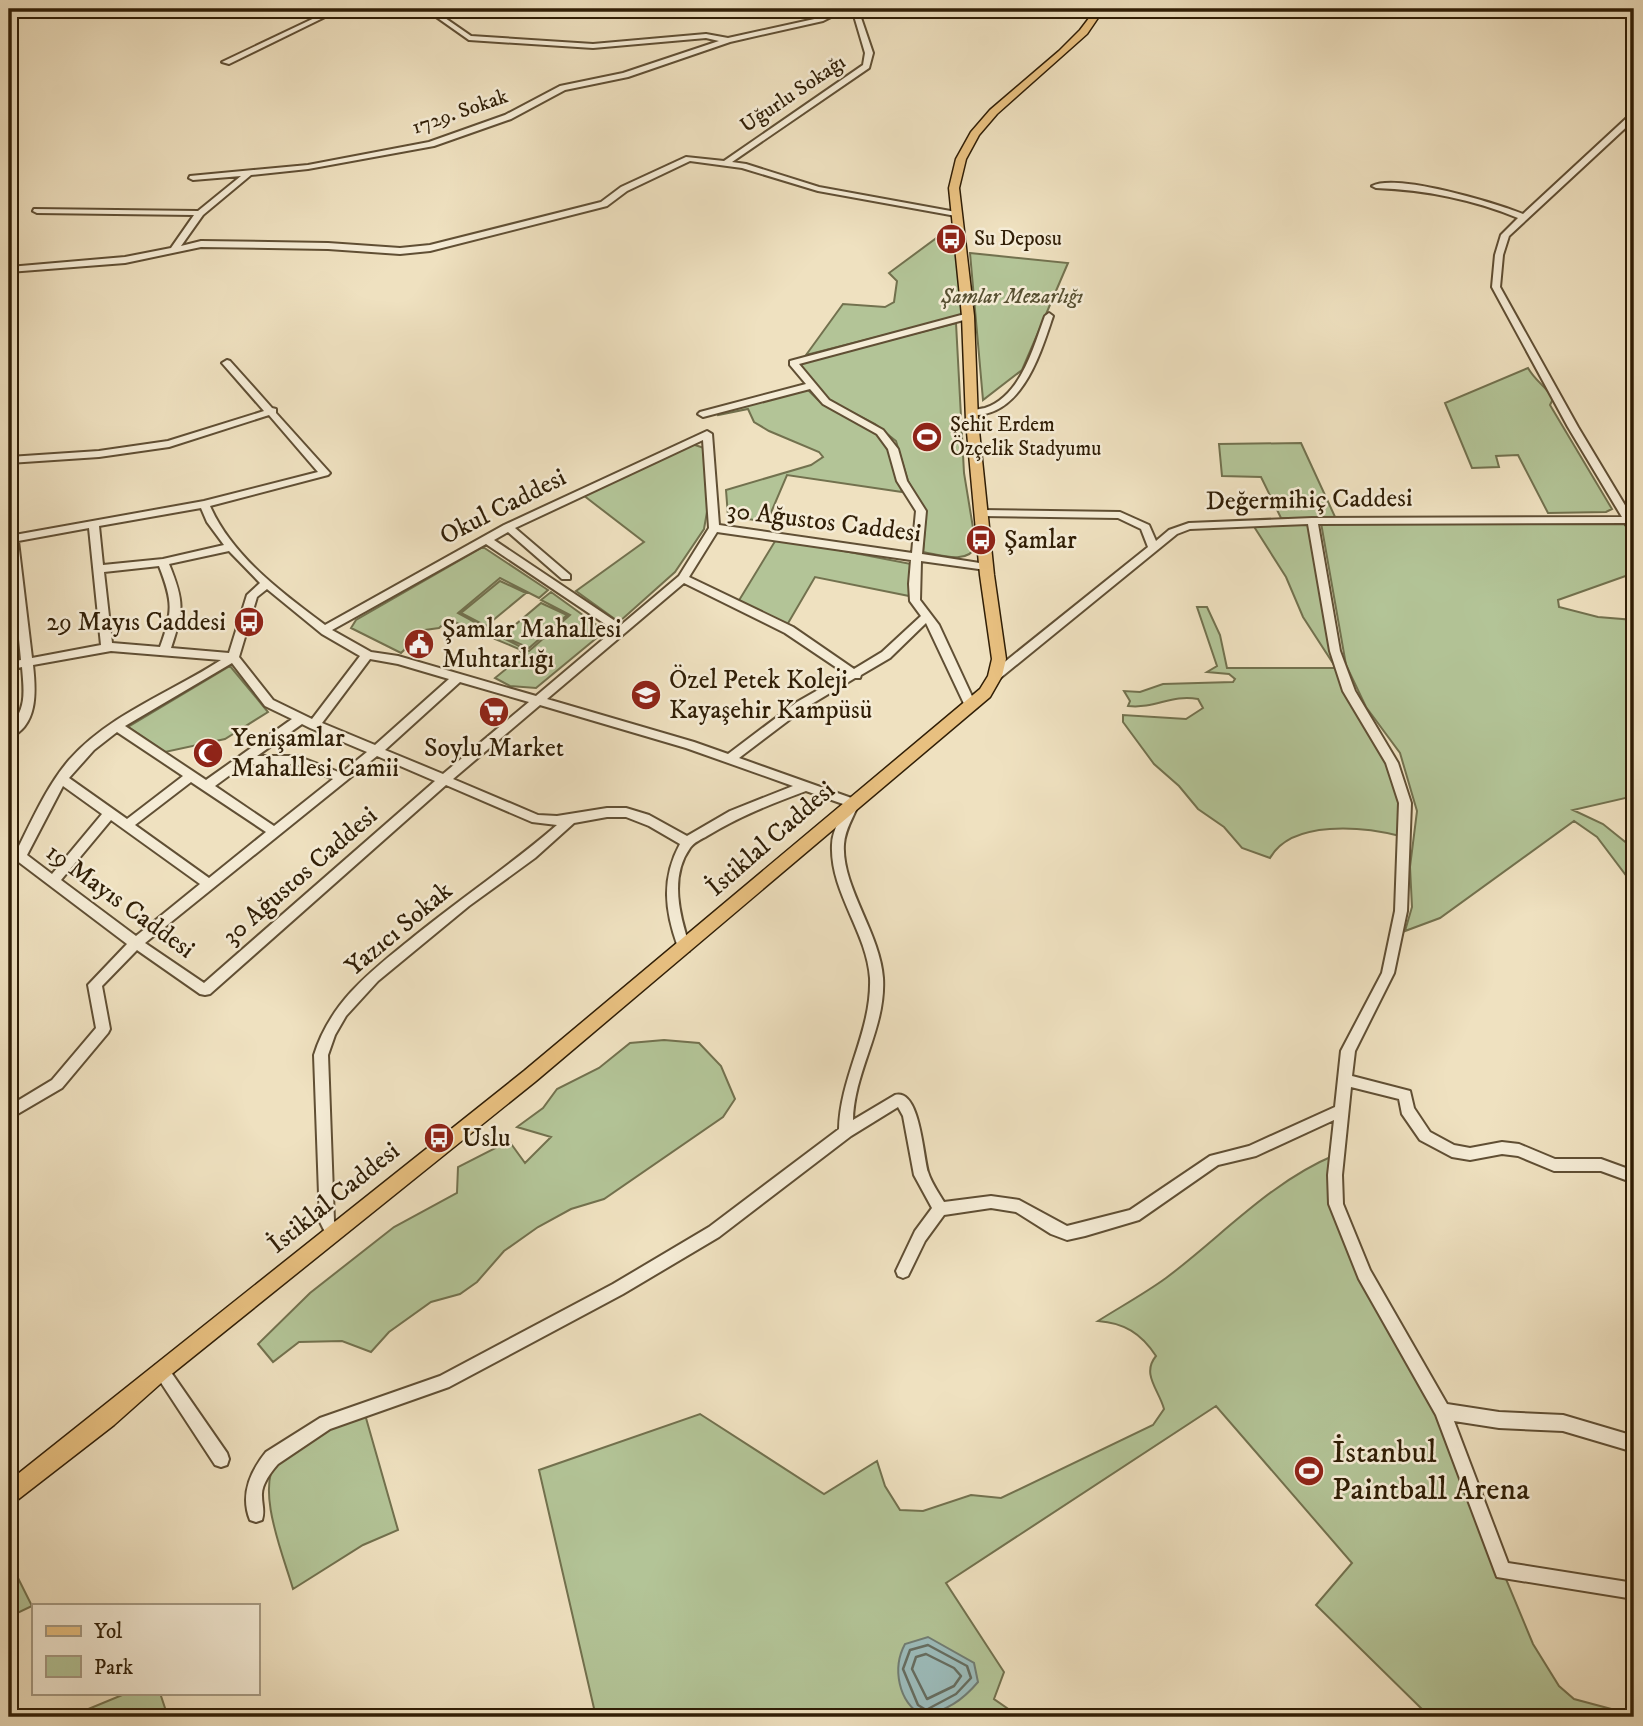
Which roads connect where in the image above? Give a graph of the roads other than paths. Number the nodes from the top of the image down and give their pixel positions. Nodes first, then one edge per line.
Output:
1 (332, 9) edge
2 (428, 9) edge
3 (844, 9) edge
4 (855, 9) edge
5 (1100, 9) edge
6 (729, 40) junction
7 (226, 62) dead end
8 (1634, 116) edge
9 (726, 163) junction
10 (247, 175) junction
11 (192, 178) dead end
12 (1376, 186) dead end
13 (37, 211) dead end
14 (200, 213) junction
15 (956, 214) junction
16 (1525, 218) junction
17 (175, 248) junction
18 (9, 270) edge
19 (968, 316) junction
20 (1049, 316) dead end
21 (227, 363) dead end
22 (809, 386) junction
23 (273, 411) junction
24 (972, 413) junction
25 (704, 414) dead end
26 (9, 460) edge
27 (205, 507) junction
28 (981, 513) junction
29 (1312, 521) junction
30 (1632, 523) edge
31 (508, 527) junction
32 (94, 528) junction
33 (714, 528) junction
34 (486, 539) junction
35 (11, 541) edge
36 (230, 547) junction
37 (1154, 548) junction
38 (917, 556) junction
39 (163, 562) junction
40 (986, 567) junction
41 (100, 569) junction
42 (566, 577) dead end
43 (683, 578) junction
44 (265, 585) junction
45 (927, 616) junction
46 (326, 629) junction
47 (621, 630) junction
48 (107, 648) junction
49 (164, 652) junction
50 (367, 655) junction
51 (233, 657) junction
52 (28, 665) junction
53 (9, 666) edge
54 (856, 675) junction
55 (995, 676) junction
56 (458, 677) junction
57 (538, 700) junction
58 (971, 706) junction
59 (301, 719) junction
60 (314, 725) junction
61 (118, 727) junction
62 (9, 734) edge
63 (377, 750) junction
64 (730, 759) junction
65 (245, 760) junction
66 (191, 776) junction
67 (342, 778) junction
68 (62, 779) junction
69 (443, 781) junction
70 (206, 786) junction
71 (806, 786) junction
72 (853, 803) junction
73 (110, 813) junction
74 (569, 821) junction
75 (127, 825) junction
76 (275, 832) junction
77 (812, 838) junction
78 (687, 842) junction
79 (837, 846) junction
80 (9, 848) edge
81 (20, 857) junction
82 (52, 882) junction
83 (209, 884) junction
84 (136, 943) junction
85 (684, 947) junction
86 (205, 990) joint
87 (1345, 1080) junction
88 (1342, 1110) junction
89 (9, 1112) edge
90 (846, 1132) junction
91 (1634, 1177) edge
92 (940, 1209) junction
93 (332, 1233) junction
94 (903, 1271) dead end
95 (162, 1370) junction
96 (1442, 1411) junction
97 (1634, 1444) edge
98 (221, 1459) dead end
99 (9, 1494) edge
100 (256, 1514) dead end
101 (1634, 1591) edge

1 - 7 street
2 - 6 street
3 - 6 street, 1729. Sokak
4 - 9 street, Uğurlu Sokağı
5 - 15 main road
6 - 10 street, 1729. Sokak
8 - 16 street
9 - 15 street
9 - 17 street
10 - 11 street, 1729. Sokak
10 - 14 street
12 - 16 street
13 - 14 street
14 - 17 street
15 - 19 main road
16 - 30 street
17 - 18 street
19 - 22 street
19 - 24 main road
20 - 24 street
21 - 23 street
22 - 25 street
22 - 38 street
23 - 26 street
23 - 27 street
24 - 28 main road
27 - 32 street
27 - 36 street
28 - 37 street
28 - 40 main road
29 - 30 street, Değermihiç Caddesi
29 - 37 street, Değermihiç Caddesi
29 - 87 street
31 - 33 street, Okul Caddesi
31 - 34 street, Okul Caddesi
31 - 42 street
32 - 35 street
32 - 41 street
33 - 38 street, 30 Ağustos Caddesi
33 - 43 street, 30 Ağustos Caddesi
34 - 46 street, Okul Caddesi
34 - 47 street
35 - 52 street
36 - 39 street
36 - 44 street
37 - 55 street, Değermihiç Caddesi
38 - 40 street, 30 Ağustos Caddesi
38 - 45 street
39 - 41 street
39 - 49 street
40 - 55 main road
41 - 48 street
43 - 47 street, 30 Ağustos Caddesi
43 - 54 street
44 - 46 street
44 - 51 street
45 - 54 street
45 - 58 street
46 - 50 street
47 - 57 street, 30 Ağustos Caddesi
48 - 49 street
48 - 52 street
49 - 51 street
50 - 56 street
50 - 60 street
51 - 59 street
51 - 61 street
52 - 53 street
52 - 62 street
54 - 64 street
55 - 58 main road, İstiklal Caddesi
56 - 57 street
56 - 63 street
57 - 64 street
57 - 69 street, 30 Ağustos Caddesi
58 - 72 main road, İstiklal Caddesi
59 - 60 street
59 - 65 street
60 - 63 street
61 - 66 street
61 - 68 street
63 - 67 street
63 - 69 street
64 - 71 street
65 - 67 street
65 - 70 street
66 - 70 street
66 - 75 street
67 - 76 street
68 - 73 street
68 - 81 street
69 - 74 street
69 - 86 street, 30 Ağustos Caddesi
70 - 76 street
71 - 72 street
71 - 78 street
72 - 77 main road, İstiklal Caddesi
72 - 79 street
73 - 75 street
73 - 82 street
74 - 78 street
74 - 93 street, Yazıcı Sokak
75 - 83 street
76 - 83 street
77 - 79 street
77 - 85 main road, İstiklal Caddesi
78 - 85 street
79 - 90 street
80 - 81 street, 19 Mayıs Caddesi
81 - 82 street, 19 Mayıs Caddesi
82 - 84 street, 19 Mayıs Caddesi
83 - 84 street
84 - 86 street, 19 Mayıs Caddesi
84 - 89 street
85 - 93 main road, İstiklal Caddesi
87 - 88 street
87 - 91 street
88 - 92 street
88 - 96 street
90 - 92 street
90 - 100 street
92 - 94 street
93 - 95 main road, İstiklal Caddesi
95 - 98 street
95 - 99 main road, İstiklal Caddesi
96 - 97 street
96 - 101 street

